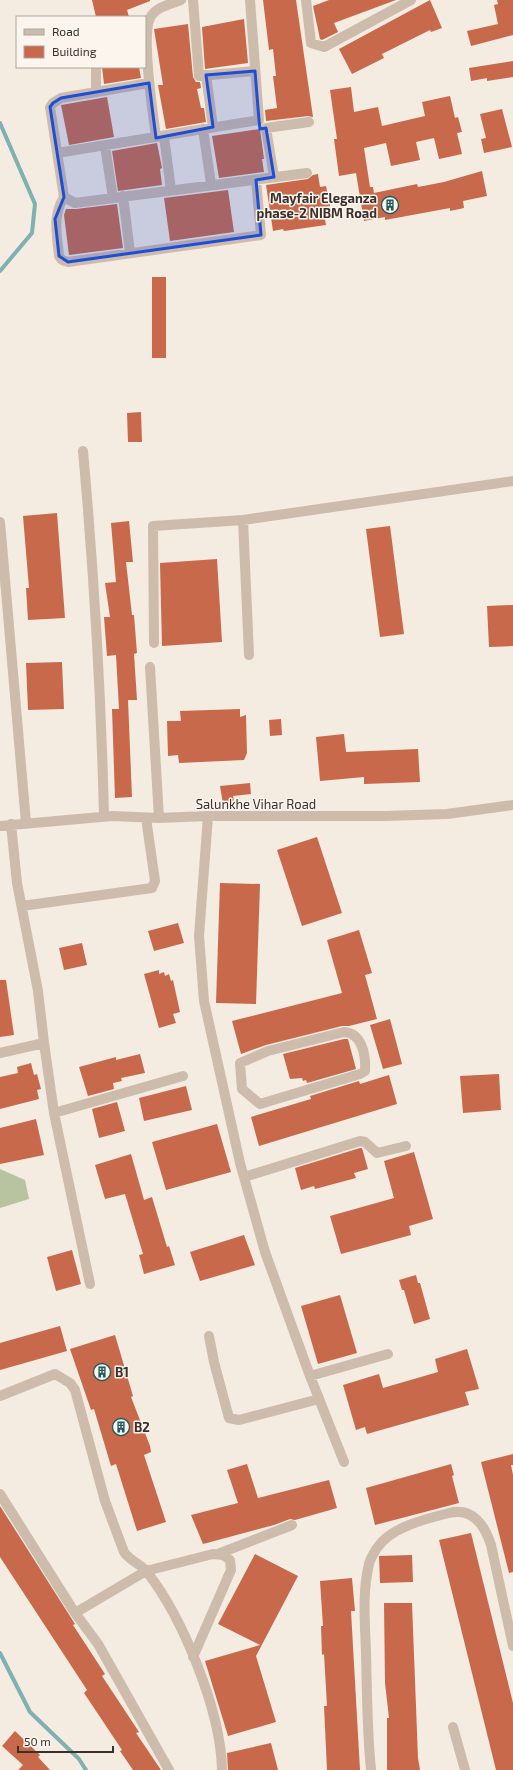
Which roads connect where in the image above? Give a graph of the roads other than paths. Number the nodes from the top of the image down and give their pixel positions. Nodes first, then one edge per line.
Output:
1 (181, 0) edge
2 (193, 0) edge
3 (250, 0) edge
4 (306, 0) edge
5 (411, 0) edge
6 (146, 28) edge
7 (96, 68) edge
8 (255, 71) junction
9 (206, 75) junction
10 (149, 83) junction
11 (96, 92) junction
12 (259, 120) junction
13 (309, 122) dead end
14 (208, 128) junction
15 (266, 128) junction
16 (160, 137) junction
17 (105, 146) junction
18 (57, 153) junction
19 (307, 173) dead end
20 (274, 177) junction
21 (256, 180) junction
22 (211, 184) junction
23 (171, 190) junction
24 (124, 196) junction
25 (64, 197) junction
26 (113, 198) junction
27 (130, 252) junction
28 (84, 451) dead end
29 (513, 481) edge
30 (243, 520) junction
31 (0, 522) edge
32 (154, 643) dead end
33 (249, 655) dead end
34 (150, 667) dead end
35 (513, 805) edge
36 (104, 816) junction
37 (208, 816) junction
38 (146, 818) junction
39 (159, 818) junction
40 (26, 823) junction
41 (11, 824) junction
42 (0, 826) edge
43 (22, 906) junction
44 (44, 1043) junction
45 (0, 1052) edge
46 (183, 1076) dead end
47 (242, 1089) junction
48 (225, 1095) junction
49 (54, 1113) junction
50 (406, 1146) dead end
51 (244, 1177) junction
52 (90, 1284) dead end
53 (209, 1336) dead end
54 (388, 1354) dead end
55 (310, 1376) junction
56 (0, 1396) edge
57 (319, 1399) junction
58 (344, 1462) dead end
59 (0, 1494) edge
60 (292, 1525) dead end
61 (218, 1554) junction
62 (146, 1571) junction
63 (75, 1613) junction
64 (513, 1646) edge
65 (192, 1657) junction
66 (453, 1727) dead end
67 (169, 1770) edge
68 (222, 1770) edge
69 (371, 1770) edge
70 (465, 1770) edge

1 - 6 street
2 - 9 street
3 - 8 street
4 - 5 street
6 - 10 street
7 - 11 street
8 - 9 street
8 - 12 street
9 - 14 street
10 - 11 street
10 - 16 street
11 - 18 street
12 - 14 street
12 - 15 street
13 - 15 street
14 - 16 street
14 - 22 street
15 - 20 street
16 - 17 street
16 - 23 street
17 - 18 street
17 - 26 street
18 - 25 street
19 - 20 street
20 - 21 street
21 - 22 street
21 - 27 street
22 - 23 street
23 - 24 street
24 - 26 street
24 - 27 street
25 - 26 street
25 - 27 street
28 - 36 street
29 - 30 street
30 - 32 street
30 - 33 street
31 - 40 street
34 - 39 street
35 - 37 street, Salunkhe Vihar Road
36 - 38 street, Salunkhe Vihar Road
36 - 40 street, Salunkhe Vihar Road
37 - 39 street, Salunkhe Vihar Road
37 - 48 street
38 - 39 street, Salunkhe Vihar Road
38 - 43 street
40 - 41 street, Salunkhe Vihar Road
41 - 42 street, Salunkhe Vihar Road
41 - 43 street
43 - 44 street
44 - 45 street
44 - 49 street
46 - 49 street
47 - 47 street
47 - 48 street
48 - 51 street
49 - 52 street
50 - 51 street
51 - 55 street
53 - 57 street
54 - 55 street
55 - 57 street
56 - 62 street
57 - 58 street
59 - 63 street
60 - 61 street
61 - 62 street
61 - 65 street
62 - 63 street
62 - 65 street
63 - 67 street
64 - 69 street
65 - 68 street
66 - 70 street

